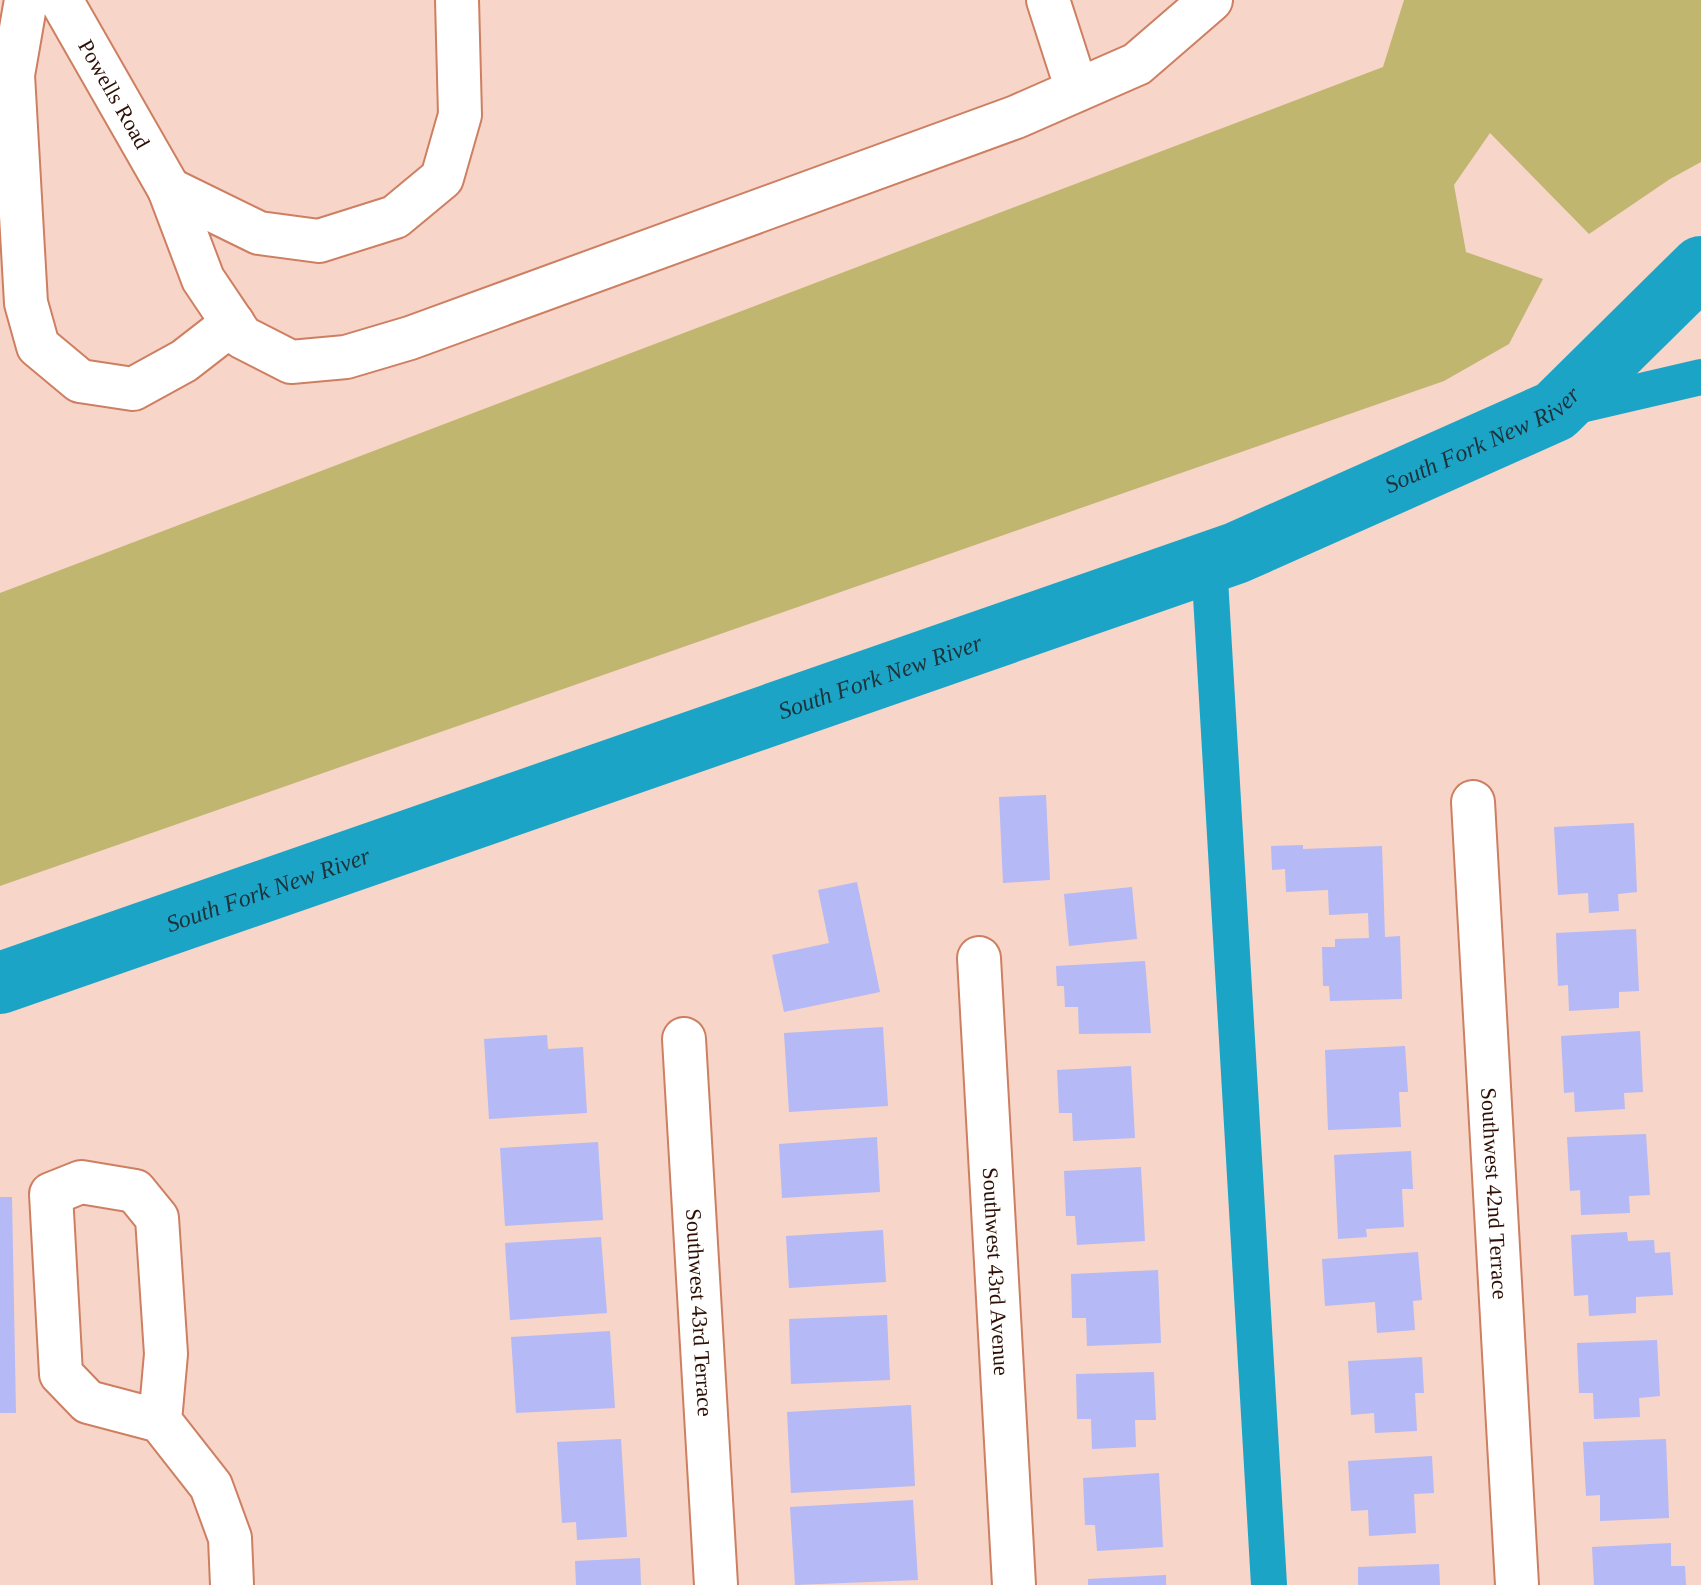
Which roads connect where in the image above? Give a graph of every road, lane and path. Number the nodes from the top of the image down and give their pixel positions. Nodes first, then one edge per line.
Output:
1 (26, 0) edge
2 (61, 0) edge
3 (457, 0) edge
4 (1048, 0) edge
5 (1211, 0) edge
6 (1077, 90) junction
7 (169, 189) junction
8 (233, 323) junction
9 (1473, 802) dead end
10 (979, 958) dead end
11 (684, 1039) dead end
12 (160, 1421) junction
13 (232, 1585) edge
14 (716, 1585) edge
15 (1014, 1585) edge
16 (1517, 1585) edge

1 - 8 street
2 - 7 street, Powells Road
3 - 7 street
4 - 6 street
5 - 6 street, Powells Road
6 - 8 street, Powells Road
7 - 8 street, Powells Road
9 - 16 street, Southwest 42nd Terrace
10 - 15 street, Southwest 43rd Avenue
11 - 14 street, Southwest 43rd Terrace
12 - 12 street
12 - 13 street

